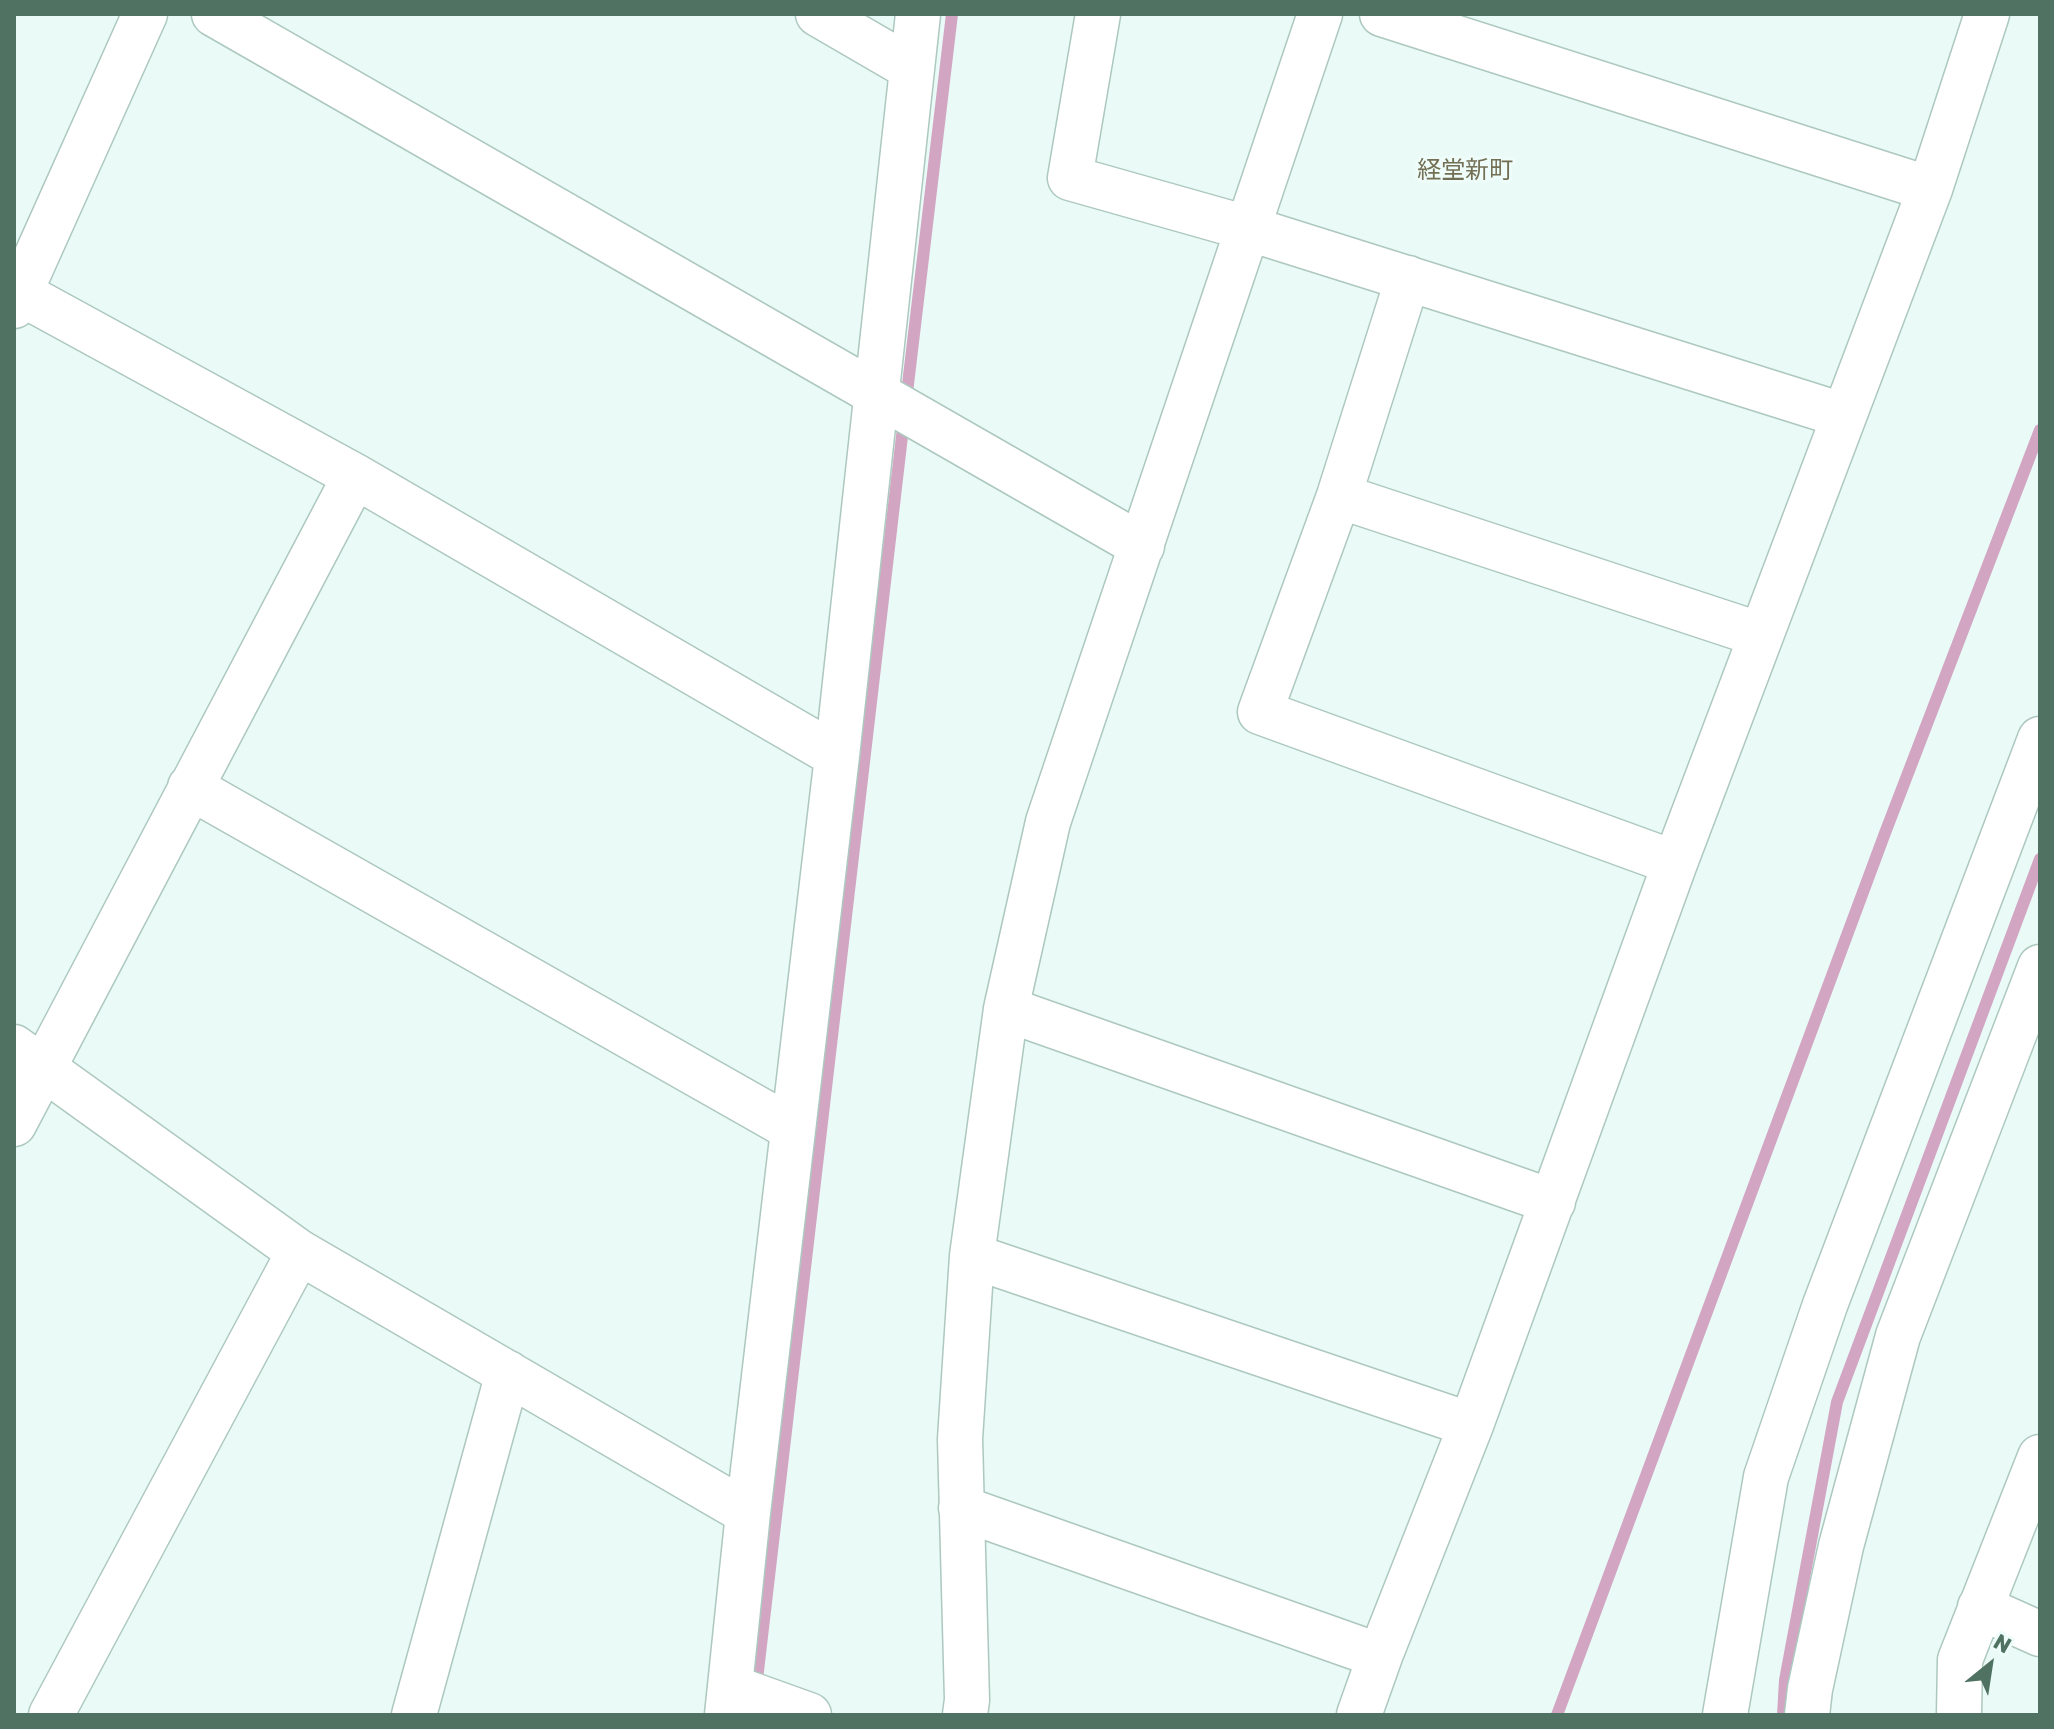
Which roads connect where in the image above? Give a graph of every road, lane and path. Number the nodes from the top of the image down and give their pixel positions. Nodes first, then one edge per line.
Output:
1 (145, 14) edge
2 (214, 14) edge
3 (818, 14) edge
4 (918, 14) edge
5 (1098, 14) edge
6 (1320, 14) edge
7 (1382, 14) edge
8 (1987, 14) edge
9 (911, 68) junction
10 (1930, 189) junction
11 (1247, 228) junction
12 (1408, 278) junction
13 (17, 300) edge
14 (876, 393) junction
15 (1842, 415) junction
16 (355, 476) junction
17 (1339, 496) junction
18 (1142, 546) junction
19 (1761, 635) junction
20 (2040, 739) edge
21 (837, 756) junction
22 (190, 787) junction
23 (1675, 863) junction
24 (2040, 967) edge
25 (1006, 1009) junction
26 (29, 1058) edge
27 (14, 1124) edge
28 (793, 1129) junction
29 (1553, 1202) junction
30 (299, 1252) junction
31 (972, 1256) junction
32 (508, 1373) junction
33 (1471, 1425) junction
34 (2040, 1457) edge
35 (961, 1508) junction
36 (748, 1513) junction
37 (2029, 1519) edge
38 (1980, 1607) junction
39 (2040, 1634) edge
40 (1380, 1656) junction
41 (729, 1701) edge
42 (51, 1715) edge
43 (414, 1715) edge
44 (809, 1715) edge
45 (965, 1715) edge
46 (1359, 1715) edge
47 (1725, 1715) edge
48 (1807, 1715) edge
49 (1959, 1715) edge

1 - 13 street
2 - 14 street
3 - 9 street
4 - 9 street
5 - 11 street
6 - 11 street
7 - 10 street
8 - 10 street
9 - 14 street
10 - 15 street
11 - 12 street
11 - 18 street
12 - 15 street
12 - 17 street
13 - 16 street
14 - 18 street
14 - 21 street
15 - 19 street
16 - 21 street
16 - 22 street
17 - 19 street
17 - 23 street
18 - 25 street
19 - 23 street
20 - 47 street
21 - 28 street
22 - 26 street
22 - 28 street
23 - 29 street
24 - 48 street
25 - 29 street
25 - 31 street
26 - 27 street
26 - 30 street
28 - 36 street
29 - 33 street
30 - 32 street
30 - 42 street
31 - 33 street
31 - 35 street
32 - 36 street
32 - 43 street
33 - 40 street
34 - 37 street
35 - 40 street
35 - 45 street
36 - 41 street
37 - 38 street
38 - 39 street
38 - 49 street
40 - 46 street
41 - 44 street

